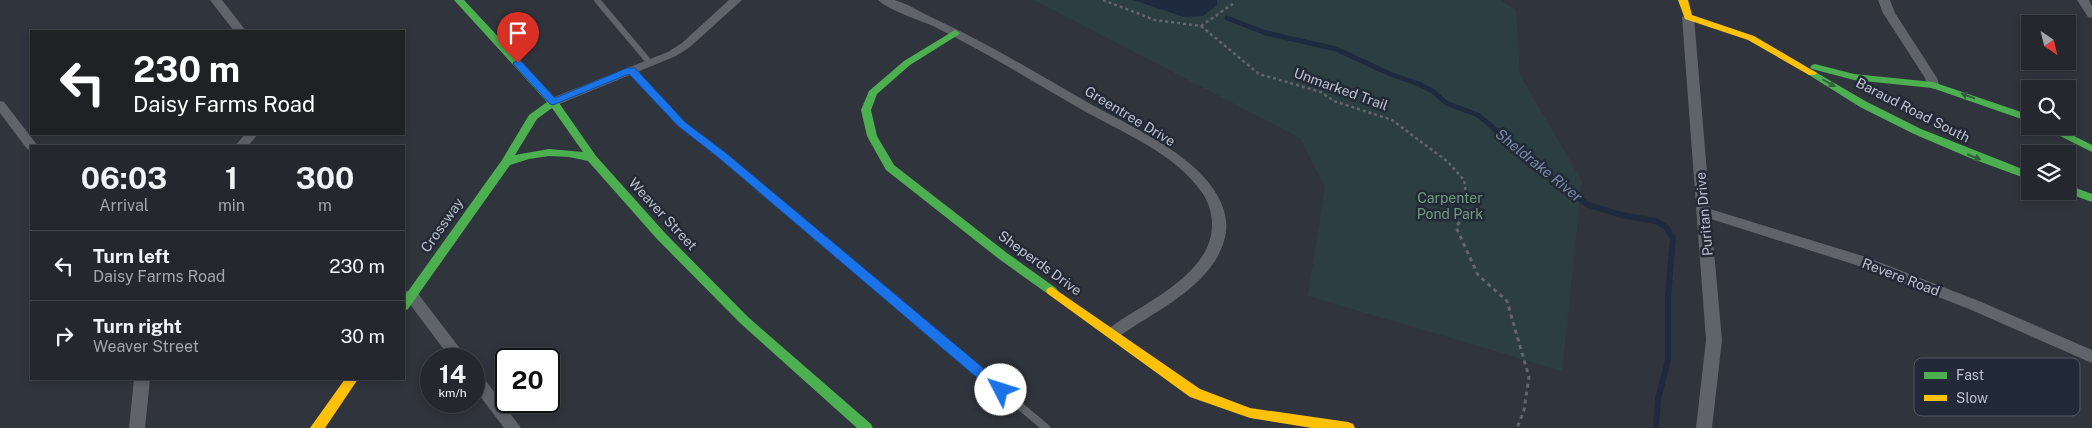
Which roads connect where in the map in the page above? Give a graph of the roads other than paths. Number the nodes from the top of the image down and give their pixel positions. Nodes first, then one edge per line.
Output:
1 (216, 0) edge
2 (459, 0) edge
3 (598, 0) edge
4 (736, 0) edge
5 (884, 0) edge
6 (1683, 0) edge
7 (1884, 0) edge
8 (2083, 0) edge
9 (2092, 15) edge
10 (1688, 17) junction
11 (239, 30) edge
12 (955, 33) junction
13 (1788, 57) junction
14 (650, 63) junction
15 (631, 70) junction
16 (1933, 84) junction
17 (553, 102) junction
18 (0, 105) edge
19 (2021, 116) edge
20 (251, 135) edge
21 (2064, 135) edge
22 (31, 145) edge
23 (242, 145) edge
24 (2092, 148) edge
25 (592, 158) junction
26 (506, 162) junction
27 (2021, 173) edge
28 (2076, 192) edge
29 (2092, 198) edge
30 (1705, 212) junction
31 (408, 300) edge
32 (1113, 333) junction
33 (450, 348) edge
34 (2092, 357) edge
35 (142, 380) edge
36 (351, 380) edge
37 (485, 391) edge
38 (137, 428) edge
39 (317, 428) edge
40 (513, 428) edge
41 (866, 428) edge
42 (1046, 428) edge
43 (1348, 428) edge
44 (1704, 428) edge

1 - 11 street
2 - 17 street, Weaver Street
3 - 14 lane
4 - 14 street
5 - 12 street, Greentree Drive
6 - 10 street, Puritan Drive
7 - 16 street
8 - 9 street
10 - 13 street, Baraud Road South
10 - 30 street, Puritan Drive
12 - 32 street, Sheperds Drive
12 - 32 street, Greentree Drive
13 - 16 street, Baraud Road South
13 -> 27 street, Baraud Road South
14 - 15 street
15 - 17 street
15 - 42 lane
19 -> 16 street, Baraud Road South
17 - 25 street, Weaver Street
17 - 26 street, Crossway
18 - 22 street
20 - 23 street
21 - 24 street
25 - 26 street
25 - 41 street, Weaver Street
26 - 31 street, Crossway
28 - 29 street
30 - 34 street, Revere Road
30 - 44 street, Puritan Drive
31 - 33 street
32 - 43 street, Sheperds Drive
35 - 38 street
36 - 39 street
37 - 40 street

